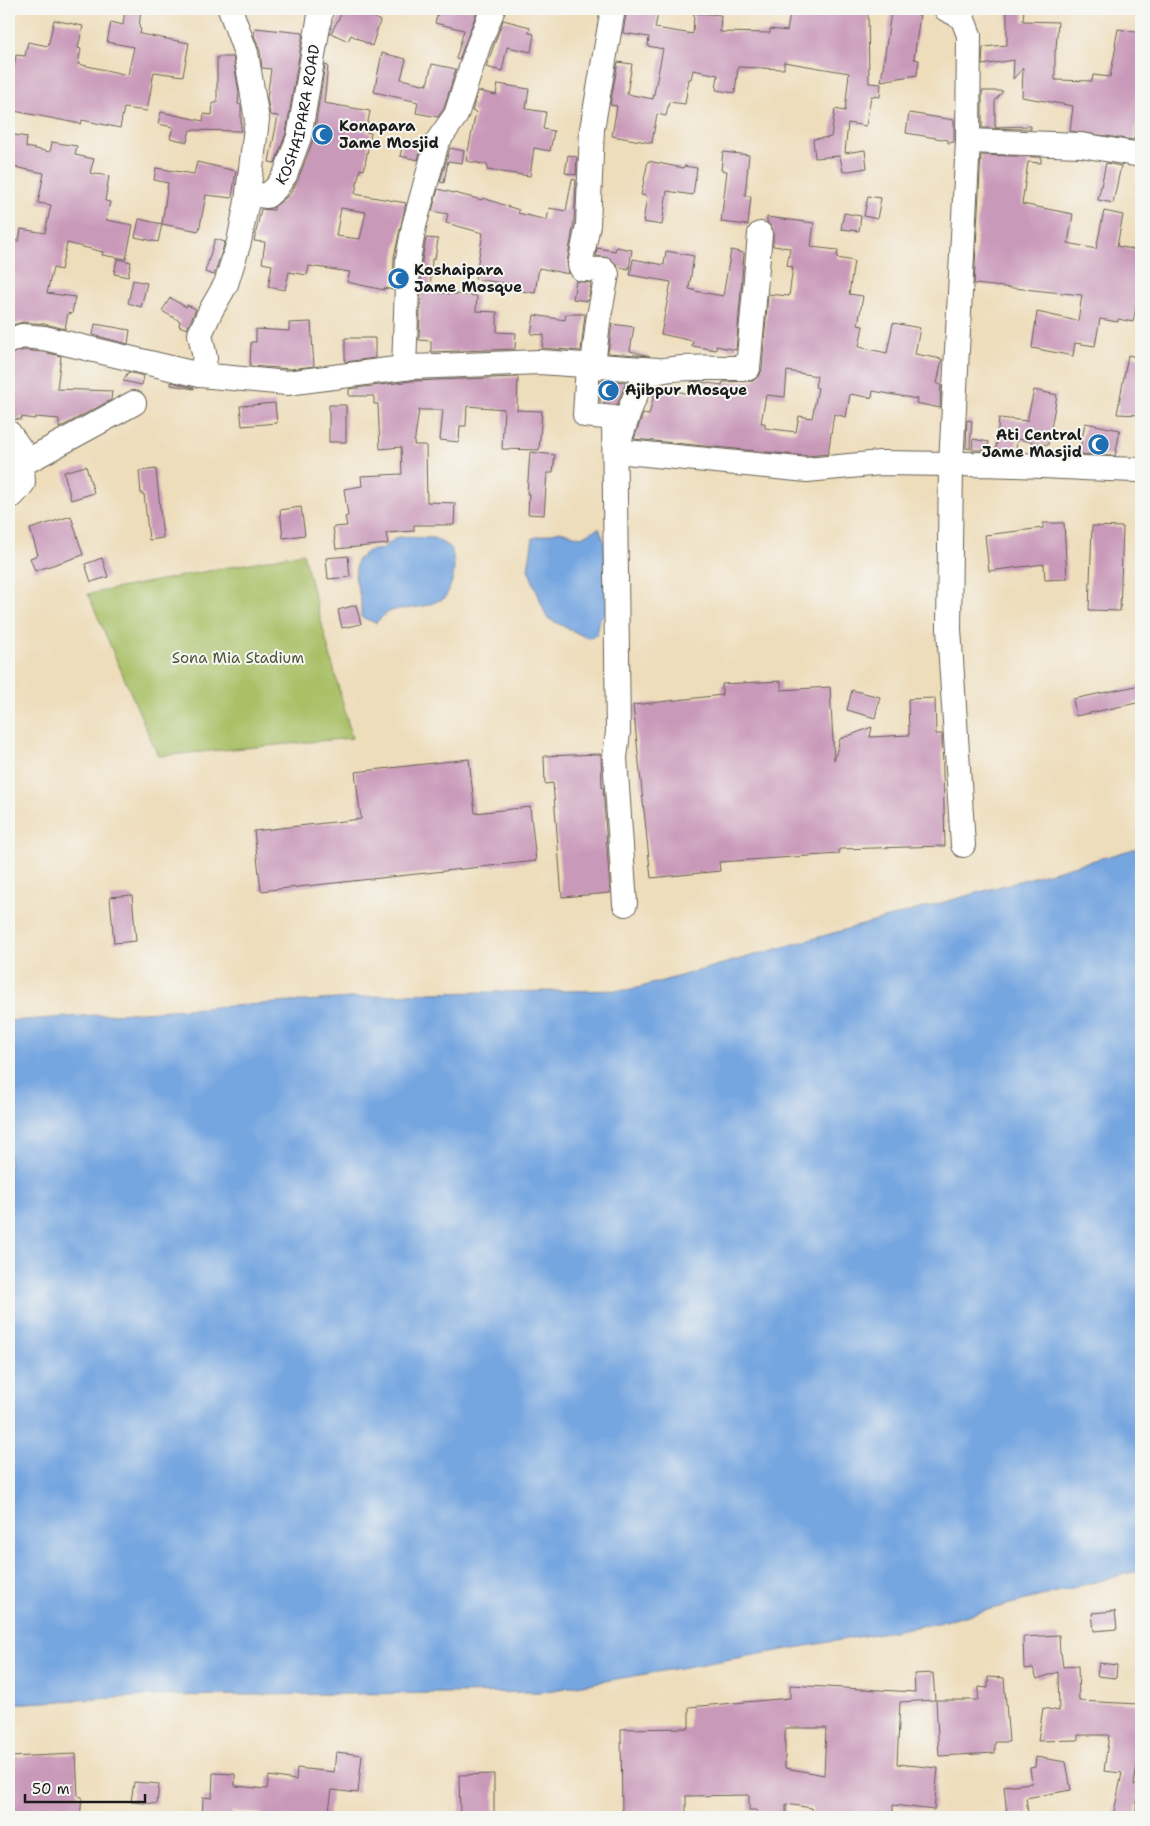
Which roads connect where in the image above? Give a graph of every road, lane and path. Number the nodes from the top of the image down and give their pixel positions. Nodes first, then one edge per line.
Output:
1 (230, 9) edge
2 (321, 9) edge
3 (493, 9) edge
4 (613, 9) edge
5 (946, 9) edge
6 (968, 141) junction
7 (1141, 155) edge
8 (248, 194) junction
9 (760, 234) dead end
10 (9, 341) edge
11 (591, 365) junction
12 (404, 368) junction
13 (658, 370) junction
14 (200, 375) junction
15 (134, 403) dead end
16 (9, 433) edge
17 (616, 451) junction
18 (22, 464) junction
19 (951, 464) junction
20 (1141, 470) edge
21 (9, 496) edge
22 (963, 845) dead end
23 (625, 904) dead end

1 - 8 street
2 - 8 street, KOSHAIPARA ROAD
3 - 12 street
4 - 11 street
5 - 6 street
6 - 7 street
6 - 19 street
8 - 14 street
9 - 13 street
10 - 14 street
11 - 12 street
11 - 13 street
11 - 17 street
12 - 14 street
13 - 17 street
15 - 18 street
16 - 18 street
17 - 19 street
17 - 23 street
18 - 21 street
19 - 20 street
19 - 22 street

